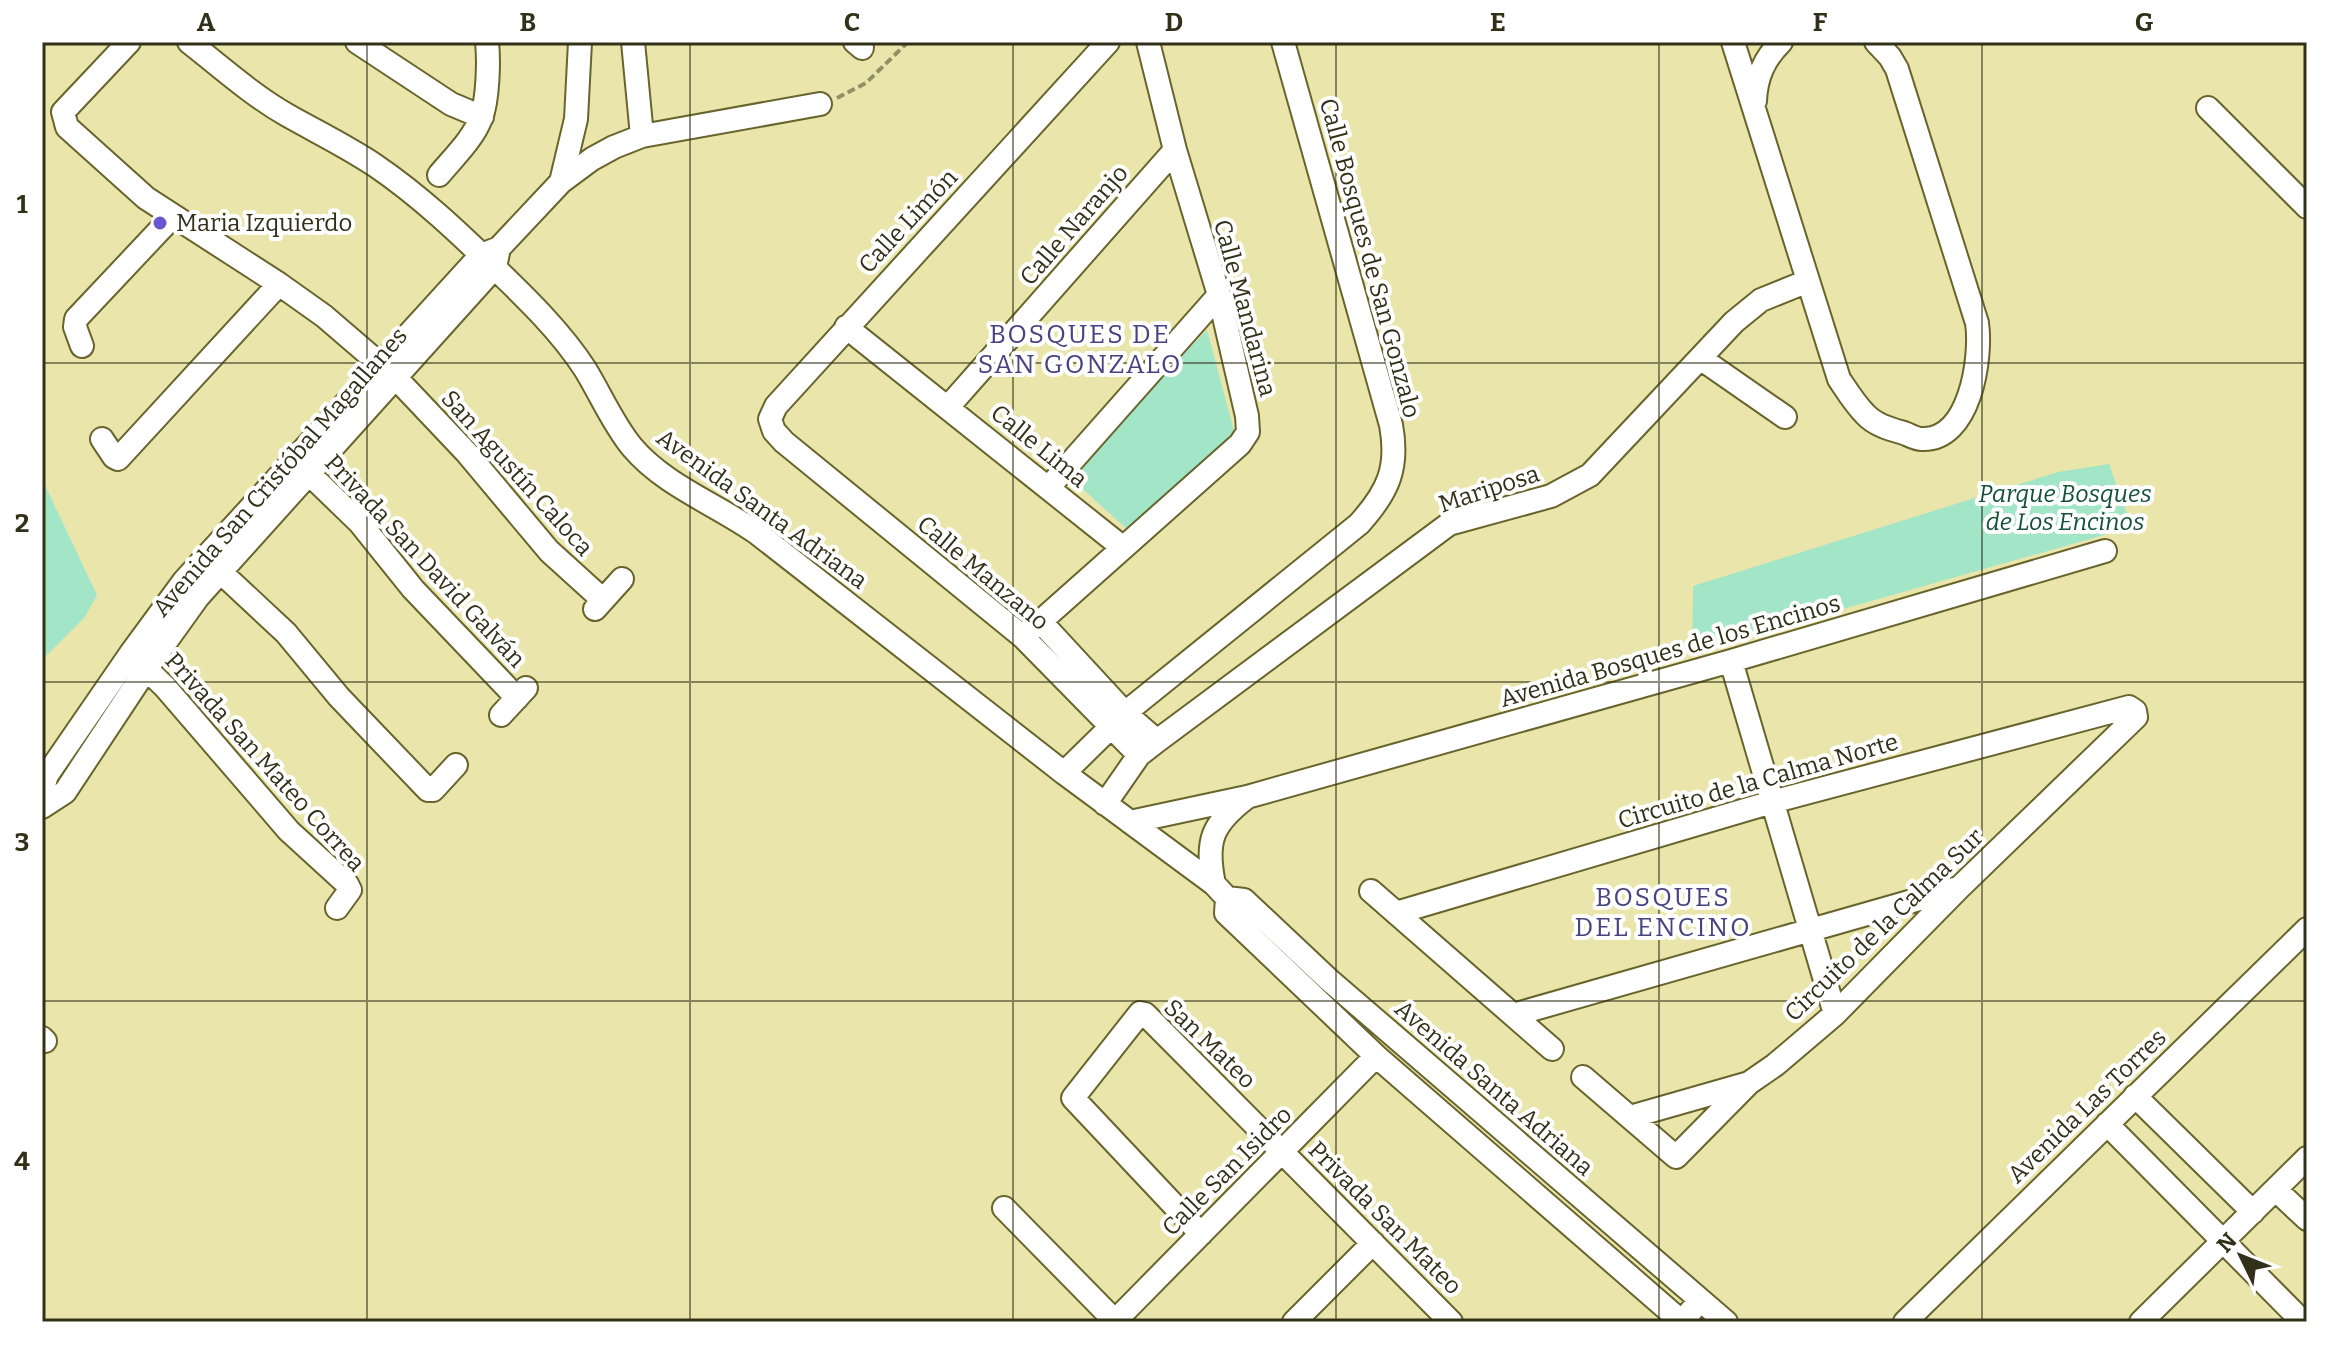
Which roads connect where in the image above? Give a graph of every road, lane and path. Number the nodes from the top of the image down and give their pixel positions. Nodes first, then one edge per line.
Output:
1 (129, 42) edge
2 (189, 42) edge
3 (357, 42) edge
4 (487, 42) edge
5 (580, 42) edge
6 (633, 42) edge
7 (908, 42) edge
8 (1108, 42) edge
9 (1148, 42) edge
10 (1283, 42) edge
11 (1733, 42) edge
12 (1781, 42) edge
13 (1876, 42) edge
14 (820, 104) joint
15 (2208, 108) dead end
16 (1755, 114) junction
17 (482, 117) junction
18 (642, 136) junction
19 (1175, 150) junction
20 (439, 175) dead end
21 (561, 182) junction
22 (2307, 207) edge
23 (173, 216) junction
24 (491, 257) junction
25 (1808, 281) junction
26 (279, 284) junction
27 (1219, 295) junction
28 (846, 327) junction
29 (82, 346) dead end
30 (1700, 358) junction
31 (388, 371) junction
32 (948, 407) junction
33 (1785, 417) dead end
34 (102, 439) dead end
35 (784, 442) joint
36 (301, 466) junction
37 (1049, 487) junction
38 (1122, 547) junction
39 (2105, 551) dead end
40 (213, 565) junction
41 (622, 579) dead end
42 (1040, 621) junction
43 (1023, 637) junction
44 (139, 661) junction
45 (1731, 661) junction
46 (2135, 711) joint
47 (501, 715) dead end
48 (1119, 719) junction
49 (1148, 748) junction
50 (456, 765) dead end
51 (1064, 773) junction
52 (42, 791) edge
53 (1247, 797) junction
54 (1772, 802) junction
55 (1105, 804) junction
56 (42, 807) edge
57 (1130, 822) junction
58 (1960, 887) junction
59 (1221, 891) junction
60 (1371, 891) dead end
61 (337, 908) dead end
62 (1396, 913) junction
63 (1810, 930) junction
64 (2306, 933) edge
65 (1835, 1014) junction
66 (1513, 1015) junction
67 (1552, 1049) dead end
68 (1376, 1056) junction
69 (1583, 1077) dead end
70 (1749, 1083) junction
71 (2135, 1096) junction
72 (1630, 1117) junction
73 (2107, 1124) junction
74 (1282, 1152) junction
75 (2307, 1158) edge
76 (2276, 1190) junction
77 (1004, 1208) dead end
78 (2253, 1212) junction
79 (2307, 1219) edge
80 (1201, 1234) junction
81 (2222, 1242) junction
82 (1373, 1243) junction
83 (1700, 1300) junction
84 (1115, 1321) edge
85 (1294, 1322) edge
86 (1451, 1322) edge
87 (1682, 1322) edge
88 (1726, 1322) edge
89 (1905, 1322) edge
90 (2141, 1322) edge
91 (2303, 1322) edge

1 - 23 street, San Agustín Caloca
2 - 24 street, Avenida Santa Adriana
3 - 17 street
4 - 17 street
5 - 21 street
6 - 18 street
7 - 14 path
8 - 28 street, Calle Limón
9 - 19 street, Calle Mandarina
10 - 48 street, Calle Bosques de San Gonzalo
11 - 16 street
12 - 16 street
13 - 25 street
14 - 18 street, Avenida San Cristóbal Magallanes
15 - 22 street
16 - 25 street
17 - 20 street
18 - 21 street, Avenida San Cristóbal Magallanes
19 - 27 street, Calle Mandarina
19 - 32 street, Calle Naranjo
21 - 24 street, Avenida San Cristóbal Magallanes
23 - 26 street, San Agustín Caloca
23 - 29 street
24 - 31 street, Avenida San Cristóbal Magallanes
24 - 51 street, Avenida Santa Adriana
25 - 30 street, Mariposa
26 - 31 street, San Agustín Caloca
26 - 34 street
27 - 37 street
27 - 38 street, Calle Mandarina
28 - 32 street, Calle Lima
28 - 35 street, Calle Limón
30 - 33 street
30 - 49 street, Mariposa
31 - 36 street, Avenida San Cristóbal Magallanes
31 - 41 street, San Agustín Caloca
32 - 37 street, Calle Lima
35 - 43 street, Calle Manzano
36 - 40 street, Avenida San Cristóbal Magallanes
36 - 47 street, Privada San David Galván
37 - 38 street, Calle Lima
38 - 42 street, Calle Mandarina
39 - 45 street, Avenida Bosques de los Encinos
40 - 44 street, Avenida San Cristóbal Magallanes
40 - 50 street
42 - 43 street, Calle Mandarina
42 - 48 street, Calle Manzano
43 - 48 street, Calle Manzano
44 - 52 street, Avenida San Cristóbal Magallanes
44 - 56 street, Avenida San Cristóbal Magallanes
44 - 61 street, Privada San Mateo Correa
45 - 53 street, Avenida Bosques de los Encinos
45 - 54 street
46 - 54 street, Circuito de la Calma Norte
46 - 58 street, Circuito de la Calma Sur
48 - 49 street, Calle Manzano
48 - 51 street, Calle Bosques de San Gonzalo
49 - 55 street, Mariposa
51 - 55 street, Avenida Santa Adriana
53 - 57 street, Avenida Bosques de los Encinos
53 - 59 street, Avenida Bosques de los Encinos
54 - 62 street, Circuito de la Calma Norte
54 - 63 street
55 - 57 street, Avenida Santa Adriana
57 - 59 street, Avenida Santa Adriana
58 - 63 street
58 - 65 street, Circuito de la Calma Sur
59 - 68 street, Avenida Santa Adriana
59 - 83 street, Avenida Santa Adriana
60 - 62 street
62 - 66 street
63 - 65 street
63 - 66 street
64 - 71 street, Avenida Las Torres
65 - 70 street, Circuito de la Calma Sur
66 - 67 street
68 - 74 street, Calle San Isidro
68 - 87 street, Avenida Santa Adriana
69 - 72 street
70 - 72 street, Circuito de la Calma Sur
70 - 72 street
71 - 73 street, Avenida Las Torres
71 - 78 street
73 - 81 street
73 - 89 street, Avenida Las Torres
74 - 80 street, Calle San Isidro
74 - 80 street, San Mateo
74 - 82 street, Privada San Mateo
75 - 76 street
76 - 78 street
76 - 79 street
77 - 84 street
78 - 81 street
80 - 84 street, Calle San Isidro
81 - 90 street
81 - 91 street
82 - 85 street
82 - 86 street, Privada San Mateo
83 - 87 street
83 - 88 street, Avenida Santa Adriana

